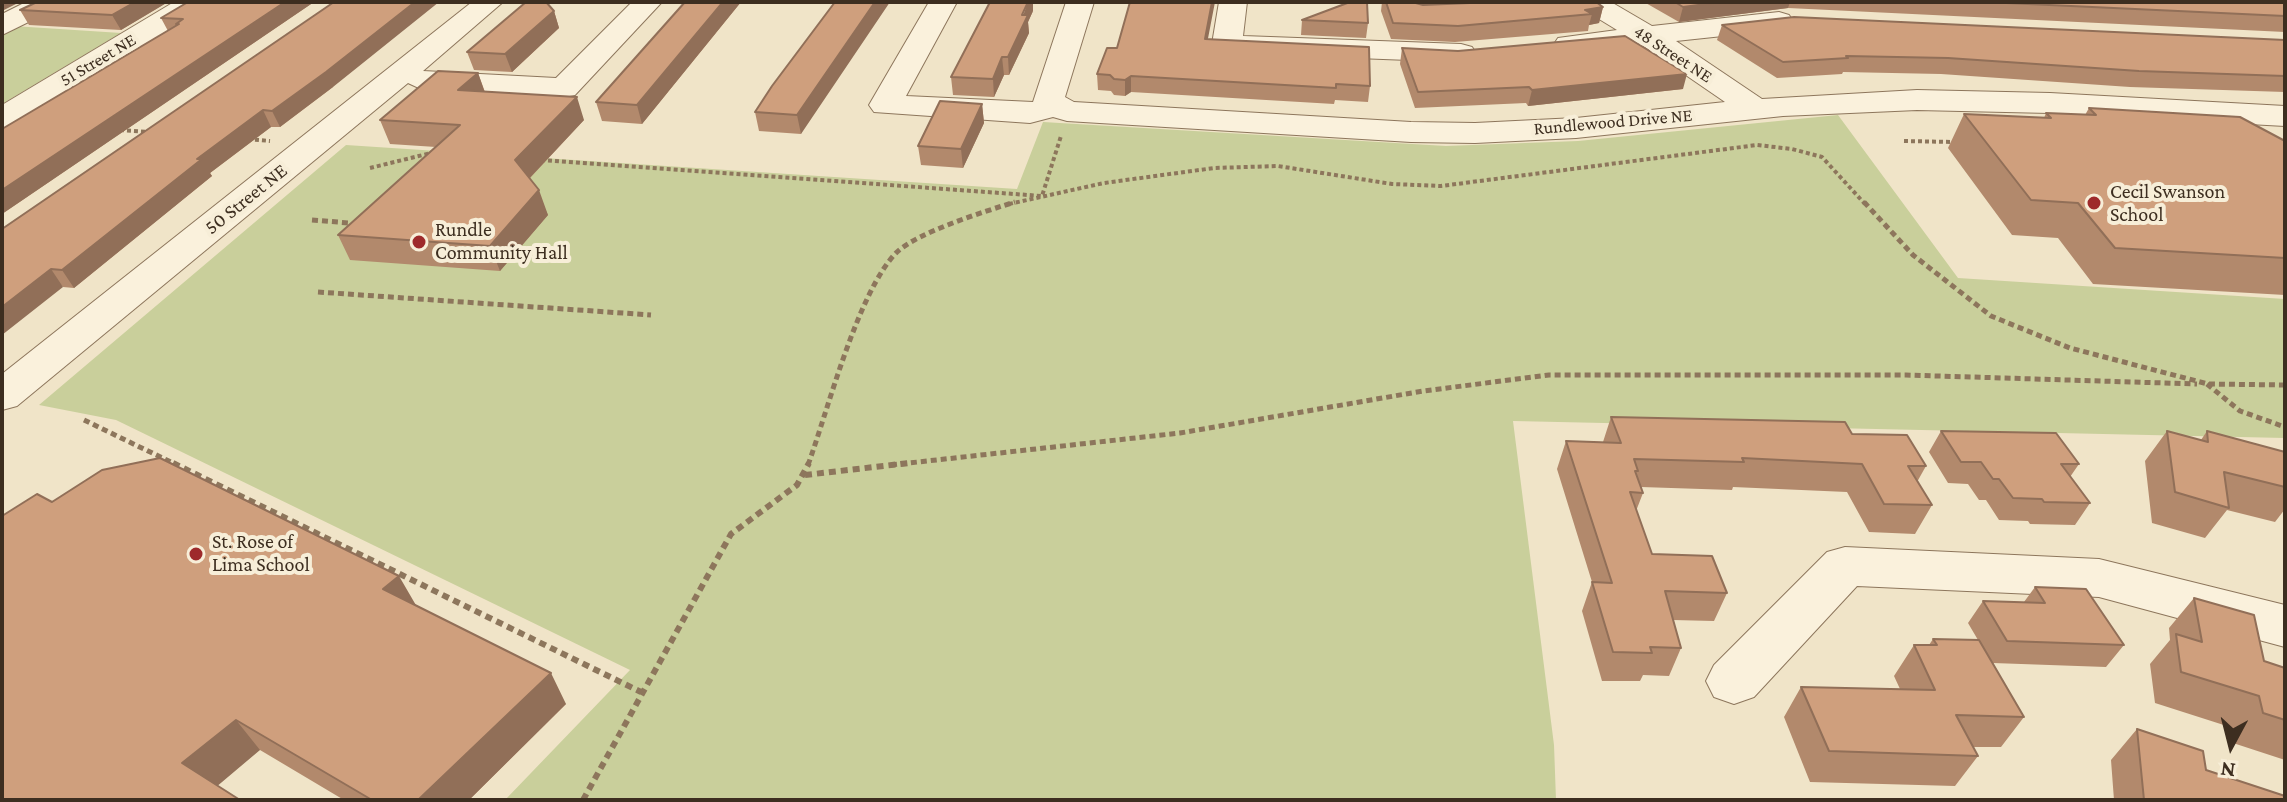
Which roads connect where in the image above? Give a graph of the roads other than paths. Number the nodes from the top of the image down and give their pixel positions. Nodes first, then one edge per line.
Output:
1 (47, 2) edge
2 (194, 2) edge
3 (489, 2) edge
4 (648, 2) edge
5 (943, 2) edge
6 (1080, 2) edge
7 (1233, 2) edge
8 (1591, 2) edge
9 (1753, 2) edge
10 (2, 26) edge
11 (1650, 37) junction
12 (1543, 46) edge
13 (1485, 51) edge
14 (395, 78) junction
15 (1062, 108) junction
16 (1754, 108) junction
17 (2285, 116) edge
18 (2, 119) edge
19 (2, 396) edge
20 (2285, 626) edge
21 (1734, 681) dead end

1 - 10 street
2 - 18 street, 51 Street NE
3 - 14 street, 50 Street NE
4 - 14 street
5 - 15 street, Rundlewood Drive NE
6 - 15 street
7 - 13 street
8 - 11 street, 48 Street NE
9 - 11 street
11 - 12 street
11 - 16 street, 48 Street NE
14 - 19 street, 50 Street NE
15 - 16 street, Rundlewood Drive NE
16 - 17 street, Rundlewood Drive NE
20 - 21 street

